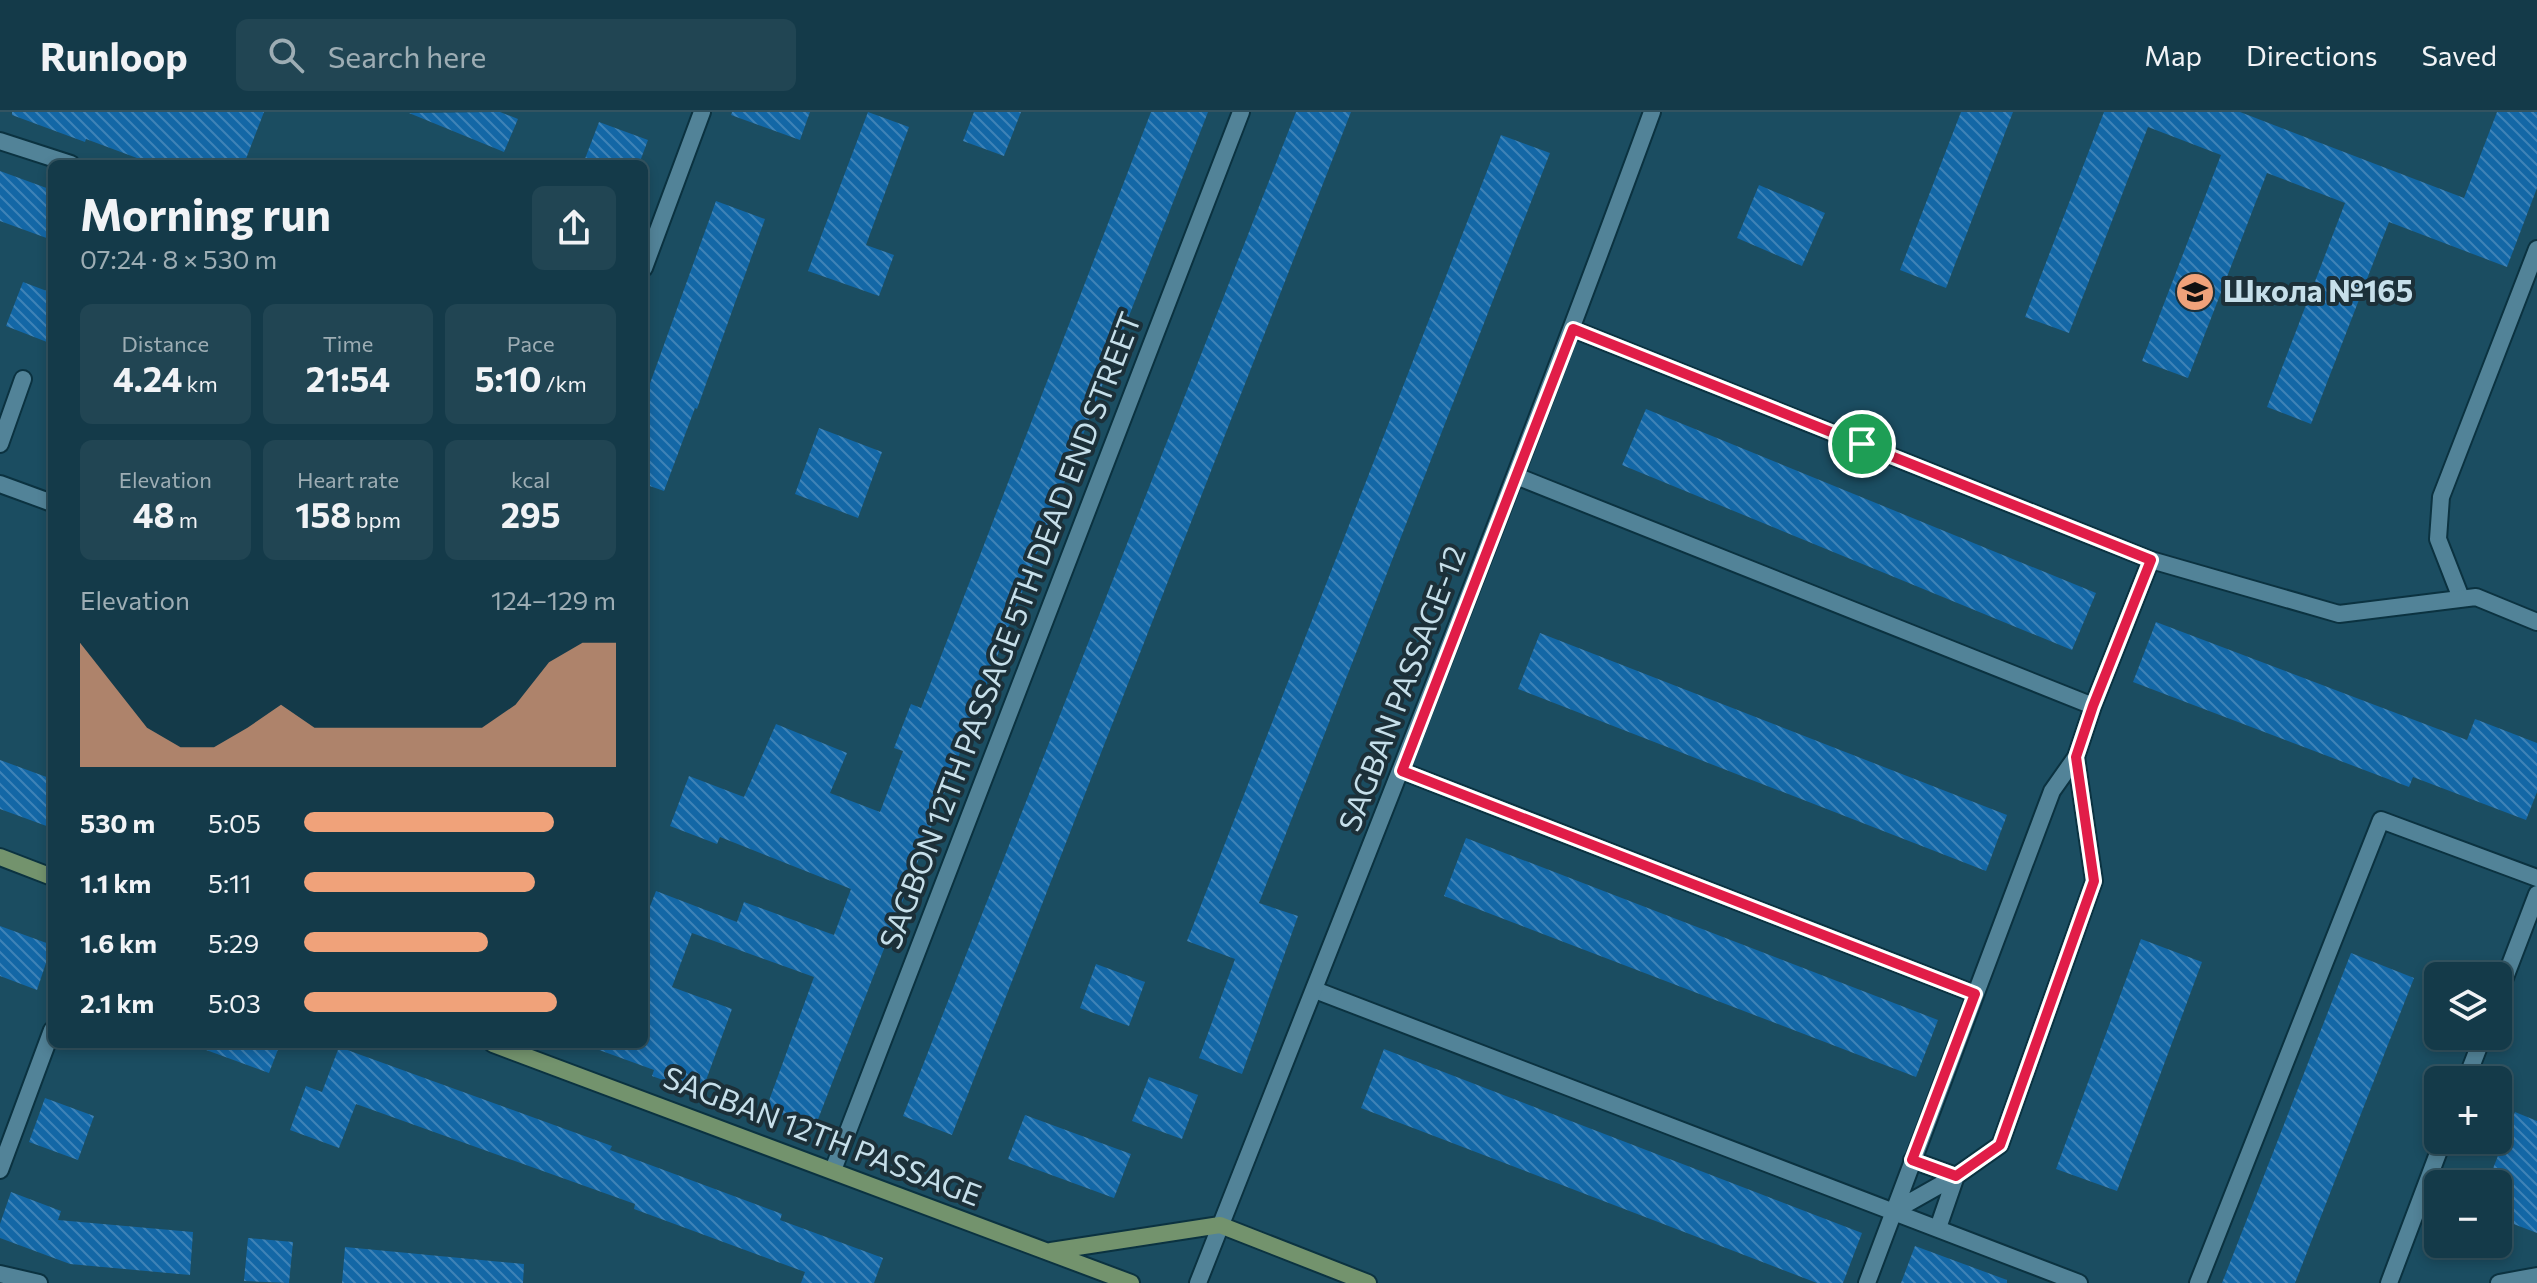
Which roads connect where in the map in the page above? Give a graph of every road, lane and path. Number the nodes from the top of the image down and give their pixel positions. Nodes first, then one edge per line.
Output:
1 (702, 112) edge
2 (1241, 112) edge
3 (1652, 112) edge
4 (0, 141) edge
5 (59, 160) edge
6 (2537, 249) edge
7 (648, 257) edge
8 (1573, 329) junction
9 (23, 379) dead end
10 (0, 444) edge
11 (1516, 476) junction
12 (0, 484) edge
13 (48, 502) edge
14 (2151, 560) junction
15 (2461, 598) junction
16 (2537, 622) edge
17 (2093, 706) junction
18 (2076, 757) junction
19 (1402, 771) junction
20 (0, 857) edge
21 (48, 875) edge
22 (2537, 878) edge
23 (2537, 894) edge
24 (2511, 962) edge
25 (1315, 990) junction
26 (1975, 994) junction
27 (48, 1041) edge
28 (504, 1048) edge
29 (2438, 1154) edge
30 (1912, 1160) junction
31 (0, 1170) edge
32 (833, 1170) junction
33 (1956, 1176) junction
34 (1894, 1211) junction
35 (1220, 1225) junction
36 (1938, 1228) junction
37 (1047, 1251) junction
38 (0, 1274) edge
39 (2537, 1276) edge
40 (39, 1283) edge
41 (1131, 1283) edge
42 (1198, 1283) edge
43 (1368, 1283) edge
44 (1867, 1283) edge
45 (2079, 1283) edge
46 (2198, 1283) edge
47 (2389, 1283) edge
48 (2499, 1283) edge

1 - 7 street
2 - 32 street, SAGBON 12TH PASSAGE 5TH DEAD END STREET
3 - 8 street, SAGBAN PASSAGE-12
4 - 5 street
6 - 15 street
8 - 11 street, SAGBAN PASSAGE-12
8 - 14 street
9 - 10 street
11 - 17 street
11 - 19 street, SAGBAN PASSAGE-12
12 - 13 street
14 - 15 street
14 - 17 street
15 - 16 street
17 - 18 street
18 - 26 street
18 - 33 street
19 - 25 street, SAGBAN PASSAGE-12
19 - 26 street
20 - 21 main road
22 - 46 street
23 - 24 street
25 - 34 street
25 - 35 street, SAGBAN PASSAGE-12
26 - 30 street
27 - 31 street
28 - 32 main road, SAGBAN 12TH PASSAGE
29 - 47 street
30 - 33 street
30 - 34 street
32 - 37 main road, SAGBAN 12TH PASSAGE
33 - 34 street
33 - 36 street
34 - 36 street
34 - 44 street
35 - 37 main road
35 - 42 street, SAGBAN PASSAGE-12
35 - 43 main road
36 - 45 street
37 - 41 main road, SAGBAN 12TH PASSAGE
38 - 40 street
39 - 48 street

